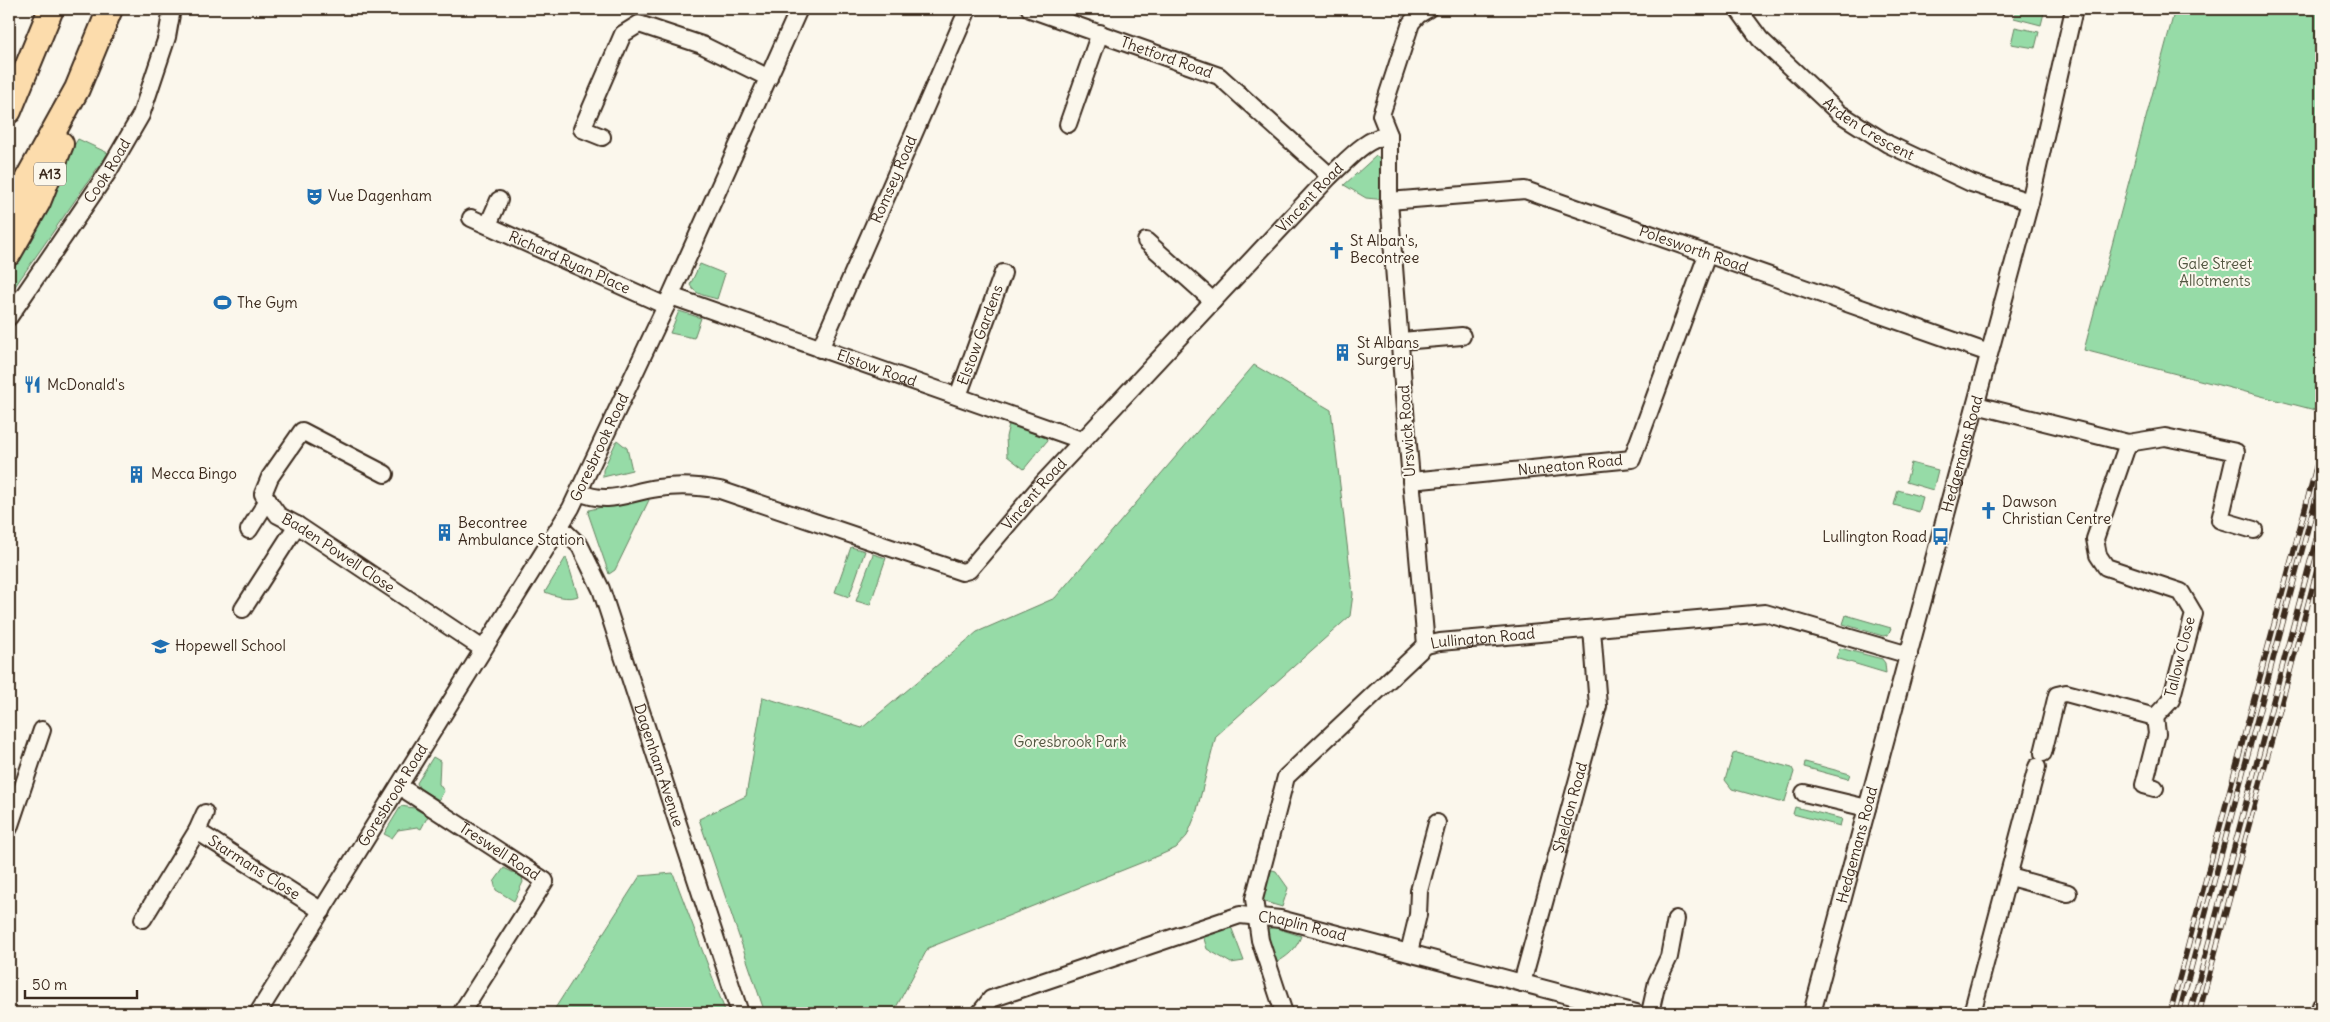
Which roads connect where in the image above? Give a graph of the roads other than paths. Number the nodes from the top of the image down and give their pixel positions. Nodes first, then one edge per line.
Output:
1 (51, 9) edge
2 (110, 9) edge
3 (172, 9) edge
4 (799, 9) edge
5 (968, 9) edge
6 (1030, 9) edge
7 (1738, 9) edge
8 (2074, 9) edge
9 (1420, 11) edge
10 (1100, 33) junction
11 (28, 64) junction
12 (769, 78) junction
13 (77, 90) junction
14 (9, 92) edge
15 (9, 110) edge
16 (1068, 124) dead end
17 (1388, 134) junction
18 (602, 137) dead end
19 (1330, 176) junction
20 (499, 200) dead end
21 (1389, 201) junction
22 (2030, 202) junction
23 (9, 212) edge
24 (470, 218) dead end
25 (488, 225) junction
26 (1146, 241) dead end
27 (9, 253) edge
28 (1707, 255) junction
29 (1003, 273) dead end
30 (668, 301) junction
31 (1213, 301) junction
32 (9, 317) edge
33 (1462, 336) dead end
34 (1401, 341) junction
35 (820, 349) junction
36 (1990, 353) junction
37 (958, 396) junction
38 (1976, 405) junction
39 (1082, 440) junction
40 (2128, 443) junction
41 (385, 474) dead end
42 (1411, 481) junction
43 (579, 492) junction
44 (268, 500) junction
45 (297, 525) junction
46 (560, 528) junction
47 (249, 530) dead end
48 (2254, 530) dead end
49 (243, 609) dead end
50 (1592, 629) junction
51 (1426, 645) junction
52 (483, 649) junction
53 (1909, 655) junction
54 (2155, 717) junction
55 (42, 730) dead end
56 (398, 786) junction
57 (2155, 788) dead end
58 (1804, 793) dead end
59 (1867, 808) junction
60 (205, 813) dead end
61 (1437, 823) dead end
62 (9, 828) edge
63 (197, 831) junction
64 (2010, 877) junction
65 (2068, 893) dead end
66 (322, 911) junction
67 (1255, 916) junction
68 (143, 919) dead end
69 (1676, 919) dead end
70 (1408, 952) junction
71 (1522, 983) junction
72 (2321, 1006) edge
73 (258, 1013) edge
74 (461, 1013) edge
75 (740, 1013) edge
76 (980, 1013) edge
77 (1284, 1013) edge
78 (1636, 1013) edge
79 (1650, 1013) edge
80 (1812, 1013) edge
81 (1972, 1013) edge
82 (2319, 1013) edge

1 - 11 highway
2 - 13 highway, A13
3 - 32 street, Cook Road
4 - 12 street, Goresbrook Road
5 - 35 street, Romsey Road
6 - 10 street, Thetford Road
7 - 22 street, Arden Crescent
8 - 22 street, Hedgemans Road
9 - 17 street, Urswick Road
10 - 16 street
10 - 19 street, Thetford Road
11 - 14 highway
11 - 15 highway
12 - 18 street
12 - 30 street, Goresbrook Road
13 - 23 highway, A13
13 - 27 highway, A13
17 - 19 street, Vincent Road
17 - 21 street, Urswick Road
19 - 31 street, Vincent Road
20 - 25 street
21 - 28 street, Polesworth Road
21 - 34 street, Urswick Road
22 - 36 street, Hedgemans Road
24 - 25 street, Richard Ryan Place
25 - 30 street, Richard Ryan Place
26 - 31 street
28 - 36 street, Polesworth Road
28 - 42 street, Nuneaton Road
29 - 37 street, Elstow Gardens
30 - 35 street, Elstow Road
30 - 43 street, Goresbrook Road
31 - 39 street, Vincent Road
33 - 34 street
34 - 42 street, Urswick Road
35 - 37 street, Elstow Road
36 - 38 street, Hedgemans Road
37 - 39 street, Elstow Road
38 - 40 street
38 - 53 street, Hedgemans Road
39 - 43 street, Vincent Road
40 - 48 street
40 - 54 street, Tallow Close
41 - 44 street, Baden Powell Close
42 - 51 street, Urswick Road
43 - 46 street, Goresbrook Road
44 - 45 street, Baden Powell Close
44 - 47 street
45 - 49 street
45 - 52 street, Baden Powell Close
46 - 52 street, Goresbrook Road
46 - 75 street, Dagenham Avenue
50 - 51 street, Lullington Road
50 - 53 street, Lullington Road
50 - 71 street, Sheldon Road
51 - 67 street, Lullington Road
52 - 56 street, Goresbrook Road
53 - 59 street, Hedgemans Road
54 - 57 street
54 - 64 street
55 - 62 street
56 - 66 street, Goresbrook Road
56 - 74 street, Treswell Road
58 - 59 street
59 - 80 street, Hedgemans Road
60 - 63 street
61 - 70 street
63 - 66 street, Starmans Close
63 - 68 street, Starmans Close
64 - 65 street
64 - 81 street
66 - 73 street, Goresbrook Road
67 - 70 street, Chaplin Road
67 - 76 street, Chaplin Road
67 - 77 street, Lullington Road
69 - 79 street
70 - 71 street, Chaplin Road
71 - 78 street, Chaplin Road
72 - 82 street

